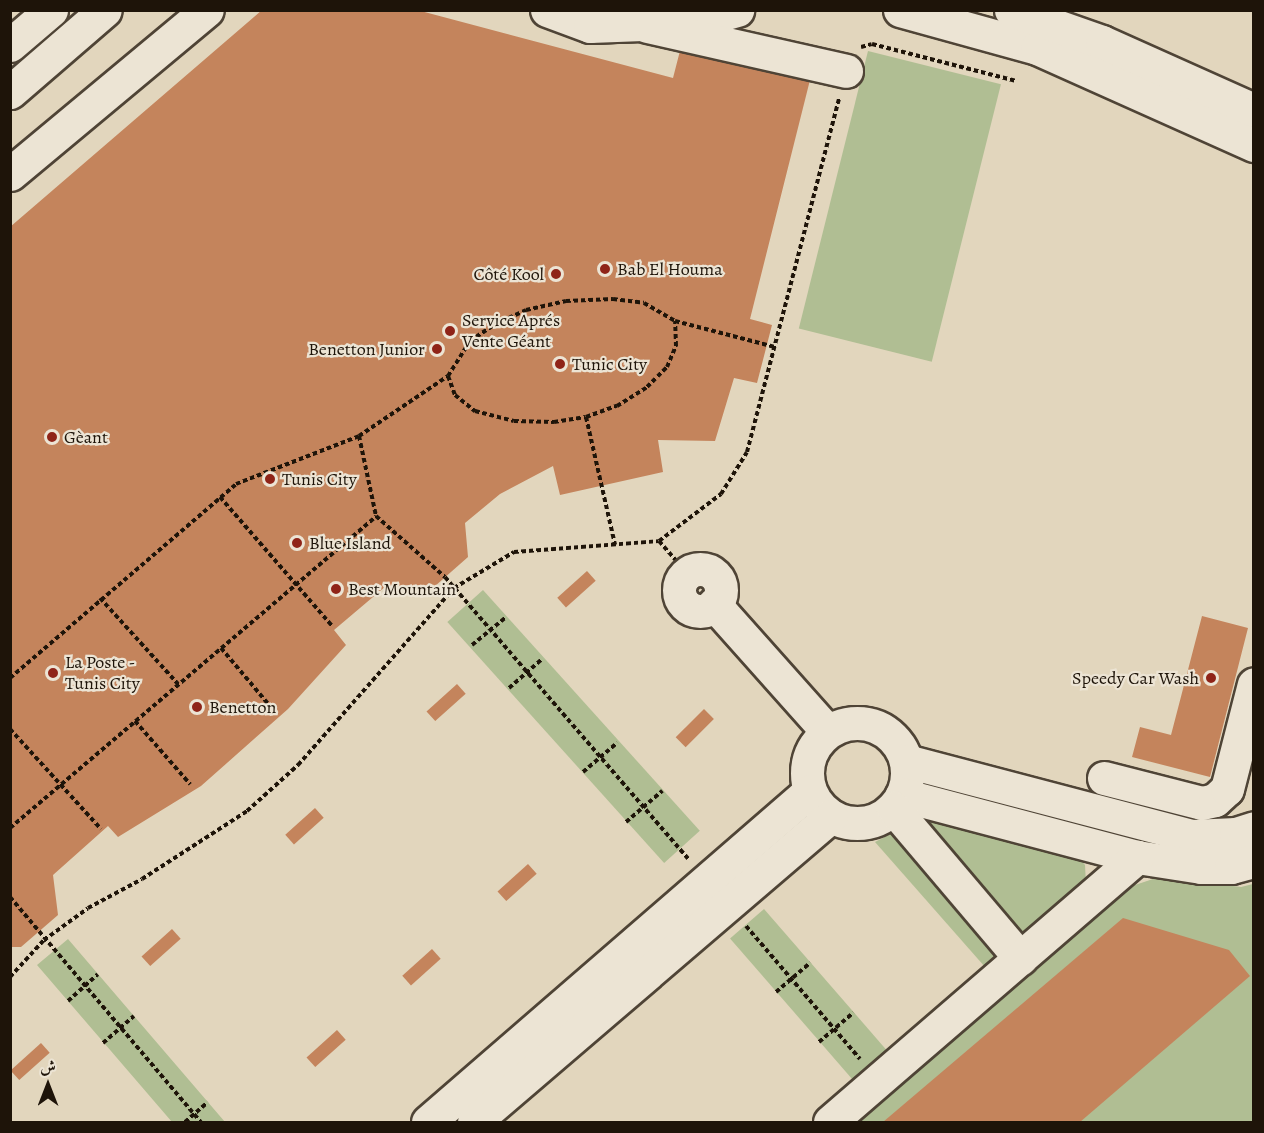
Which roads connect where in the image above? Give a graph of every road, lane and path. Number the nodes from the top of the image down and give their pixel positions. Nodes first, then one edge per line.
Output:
1 (51, 10) edge
2 (105, 10) edge
3 (207, 10) edge
4 (547, 10) edge
5 (737, 10) edge
6 (900, 10) edge
7 (1011, 10) edge
8 (647, 26) junction
9 (10, 45) edge
10 (846, 71) junction
11 (1016, 81) dead end
12 (10, 92) edge
13 (1254, 110) edge
14 (1254, 145) edge
15 (10, 174) edge
16 (675, 321) junction
17 (775, 346) junction
18 (448, 376) junction
19 (586, 417) junction
20 (359, 436) junction
21 (220, 497) junction
22 (376, 516) junction
23 (659, 541) junction
24 (615, 545) junction
25 (687, 573) joint
26 (296, 584) junction
27 (454, 588) junction
28 (100, 598) junction
29 (505, 618) dead end
30 (332, 626) dead end
31 (490, 630) junction
32 (472, 645) dead end
33 (220, 648) junction
34 (542, 659) dead end
35 (526, 671) junction
36 (10, 678) edge
37 (178, 684) junction
38 (1254, 684) edge
39 (509, 688) dead end
40 (276, 713) dead end
41 (135, 721) junction
42 (10, 729) edge
43 (828, 732) junction
44 (617, 743) dead end
45 (600, 757) junction
46 (906, 761) junction
47 (584, 772) dead end
48 (1104, 778) dead end
49 (61, 784) junction
50 (190, 784) dead end
51 (662, 791) dead end
52 (810, 791) junction
53 (898, 802) junction
54 (643, 807) junction
55 (831, 816) junction
56 (626, 822) dead end
57 (10, 828) edge
58 (1254, 828) edge
59 (101, 829) dead end
60 (1137, 856) junction
61 (1254, 861) edge
62 (718, 894) junction
63 (10, 897) edge
64 (44, 940) junction
65 (1020, 958) junction
66 (810, 963) dead end
67 (98, 974) dead end
68 (10, 977) edge
69 (790, 978) junction
70 (84, 986) junction
71 (776, 992) dead end
72 (68, 1001) dead end
73 (854, 1013) dead end
74 (134, 1016) dead end
75 (120, 1028) junction
76 (834, 1028) junction
77 (103, 1042) dead end
78 (819, 1042) dead end
79 (878, 1080) junction
80 (208, 1102) dead end
81 (195, 1114) junction
82 (185, 1122) edge
83 (201, 1122) edge
84 (428, 1122) edge
85 (474, 1122) edge
86 (830, 1122) edge

1 - 9 street
2 - 12 street
3 - 15 street
4 - 8 street
5 - 8 street
6 - 14 street
7 - 13 street
8 - 10 street
10 - 11 path
10 - 17 path
16 - 17 path
16 - 18 path
16 - 19 path
17 - 23 path
18 - 19 path
18 - 20 path
19 - 24 path
20 - 21 path
20 - 22 path
21 - 26 path
21 - 28 path
22 - 26 path
22 - 27 path
23 - 24 path
23 - 25 path
24 - 27 path
25 - 43 street
26 - 30 path
26 - 33 path
27 - 31 path
27 - 64 path
28 - 36 path
28 - 37 path
29 - 31 path
31 - 32 path
31 - 35 path
33 - 37 path
33 - 40 path
34 - 35 path
35 - 39 path
35 - 45 path
37 - 41 path
38 - 48 street
41 - 49 path
41 - 50 path
42 - 49 path
43 - 46 street
43 - 52 street
44 - 45 path
45 - 47 path
45 - 54 path
46 - 53 street
46 - 58 street
49 - 57 path
49 - 59 path
51 - 54 path
52 - 55 street
52 - 62 street
53 - 55 street
53 - 60 street
53 - 65 street
54 - 56 path
54 - 62 path
55 - 62 street
60 - 61 street
60 - 65 street
62 - 69 path
62 - 84 street
62 - 85 street
63 - 64 path
64 - 68 path
64 - 70 path
65 - 79 street
66 - 69 path
67 - 70 path
69 - 71 path
69 - 76 path
70 - 72 path
70 - 75 path
73 - 76 path
74 - 75 path
75 - 77 path
75 - 81 path
76 - 78 path
76 - 79 path
79 - 86 street
80 - 81 path
81 - 82 path
81 - 83 path

